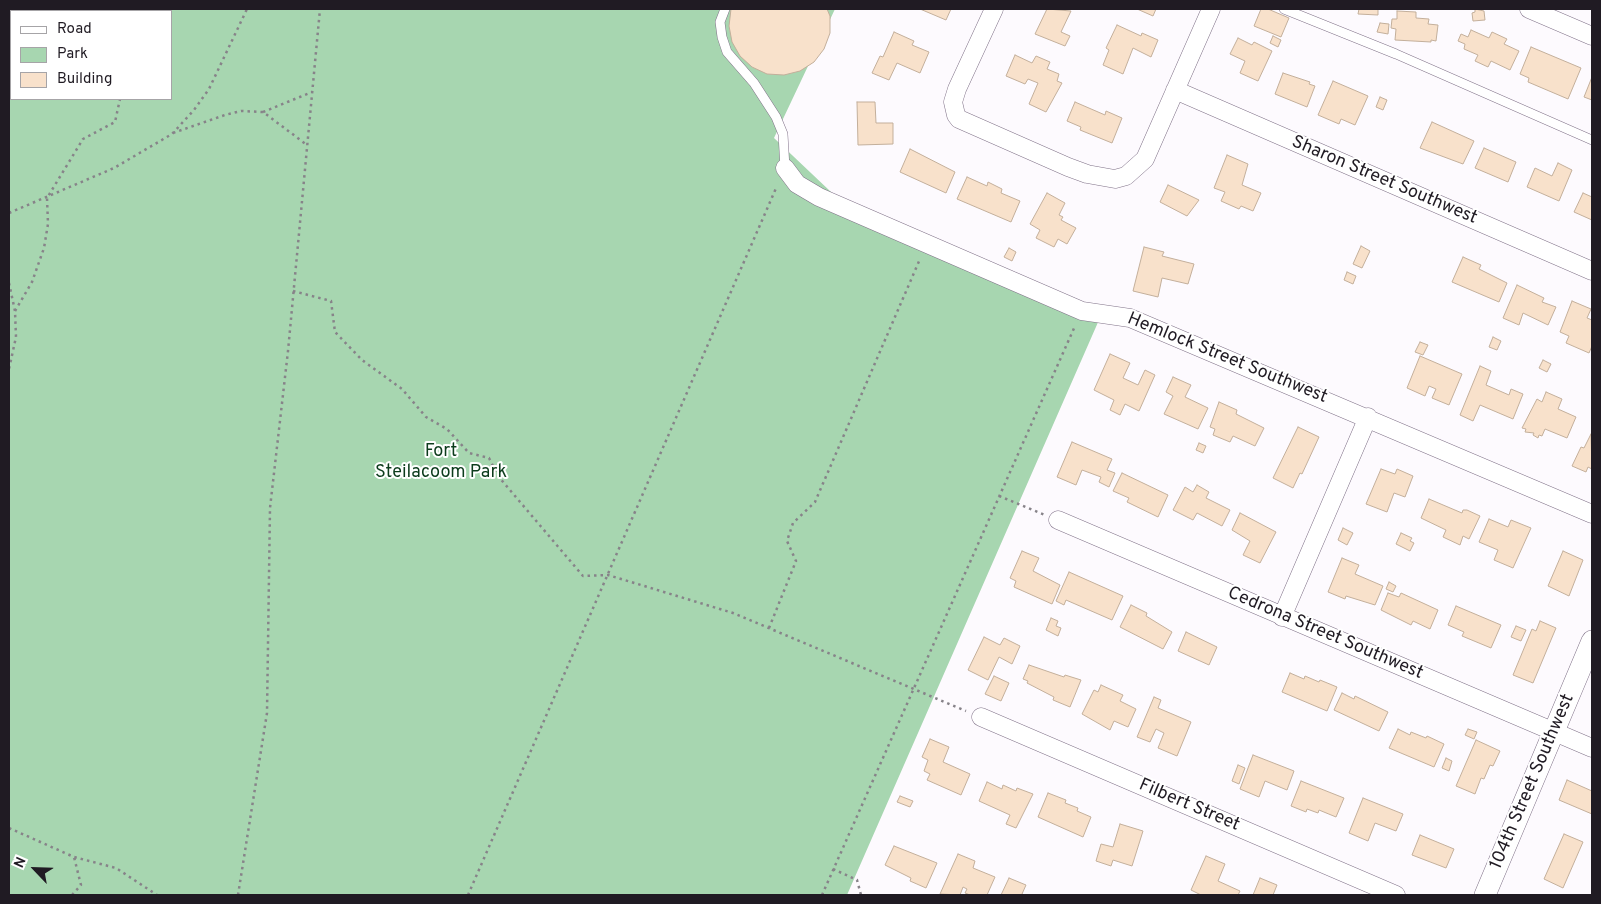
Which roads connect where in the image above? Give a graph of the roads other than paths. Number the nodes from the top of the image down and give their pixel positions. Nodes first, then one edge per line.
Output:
1 (725, 9) edge
2 (994, 9) edge
3 (1211, 9) edge
4 (1284, 9) edge
5 (1529, 9) edge
6 (1592, 36) edge
7 (1175, 90) junction
8 (1592, 140) edge
9 (785, 168) joint
10 (1592, 271) edge
11 (1368, 417) junction
12 (1592, 514) edge
13 (1058, 520) road end
14 (1282, 617) junction
15 (1592, 641) edge
16 (981, 718) road end
17 (1554, 731) junction
18 (1592, 748) edge
19 (1396, 895) edge
20 (1485, 895) edge

1 - 9 lane
2 - 7 street
3 - 7 street
4 - 8 lane
5 - 6 street
7 - 10 street, Sharon Street Southwest
9 - 11 street, Hemlock Street Southwest
11 - 12 street, Hemlock Street Southwest
11 - 14 street
13 - 14 street, Cedrona Street Southwest
14 - 17 street, Cedrona Street Southwest
15 - 17 street, 104th Street Southwest
16 - 19 street, Filbert Street
17 - 18 street, Cedrona Street Southwest
17 - 20 street, 104th Street Southwest

